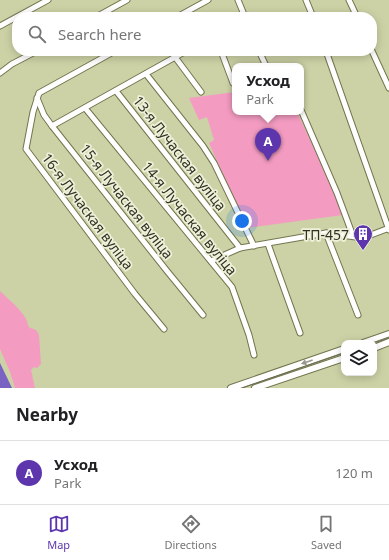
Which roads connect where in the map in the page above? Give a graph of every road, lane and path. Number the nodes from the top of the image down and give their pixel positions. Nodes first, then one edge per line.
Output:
1 (47, 0) edge
2 (127, 0) edge
3 (208, 0) edge
4 (238, 0) edge
5 (306, 0) edge
6 (349, 0) edge
7 (25, 12) edge
8 (105, 12) edge
9 (186, 12) edge
10 (243, 12) edge
11 (311, 12) edge
12 (355, 12) edge
13 (12, 19) edge
14 (0, 26) edge
15 (27, 56) edge
16 (106, 56) edge
17 (223, 56) edge
18 (328, 56) edge
19 (374, 56) edge
20 (175, 57) joint
21 (0, 72) edge
22 (146, 74) junction
23 (232, 80) edge
24 (389, 88) edge
25 (116, 91) junction
26 (202, 92) dead end
27 (37, 98) junction
28 (85, 108) junction
29 (303, 115) edge
30 (52, 126) junction
31 (389, 229) edge
32 (326, 233) junction
33 (353, 236) junction
34 (268, 244) junction
35 (254, 246) junction
36 (240, 248) junction
37 (211, 261) junction
38 (203, 315) dead end
39 (358, 315) dead end
40 (164, 329) dead end
41 (300, 333) dead end
42 (389, 334) edge
43 (372, 340) edge
44 (389, 342) edge
45 (377, 347) edge
46 (341, 350) edge
47 (254, 355) dead end
48 (341, 359) edge
49 (231, 388) edge
50 (255, 388) edge

1 - 7 street
2 - 8 street
3 - 9 street
4 - 10 street
5 - 11 street
6 - 12 street
13 - 14 street
15 - 21 street
16 - 27 street
17 - 23 street
18 - 31 street
19 - 24 street
20 - 22 street
20 - 26 street
22 - 25 street
22 - 35 street
25 - 28 street
25 - 36 street, 13-я Лучаская вуліца
27 - 30 street, 15-я Лучаская вуліца
27 - 40 street, 16-я Лучаская вуліца
28 - 30 street
28 - 37 street, 14-я Лучаская вуліца
29 - 33 street
30 - 38 street, 15-я Лучаская вуліца
31 - 33 street
32 - 33 street
32 - 34 street
32 - 39 street
34 - 35 street
34 - 41 street
35 - 36 street
36 - 37 street
37 - 47 street, 14-я Лучаская вуліца
42 - 43 main road
44 - 45 main road
46 -> 49 main road
48 - 50 main road

